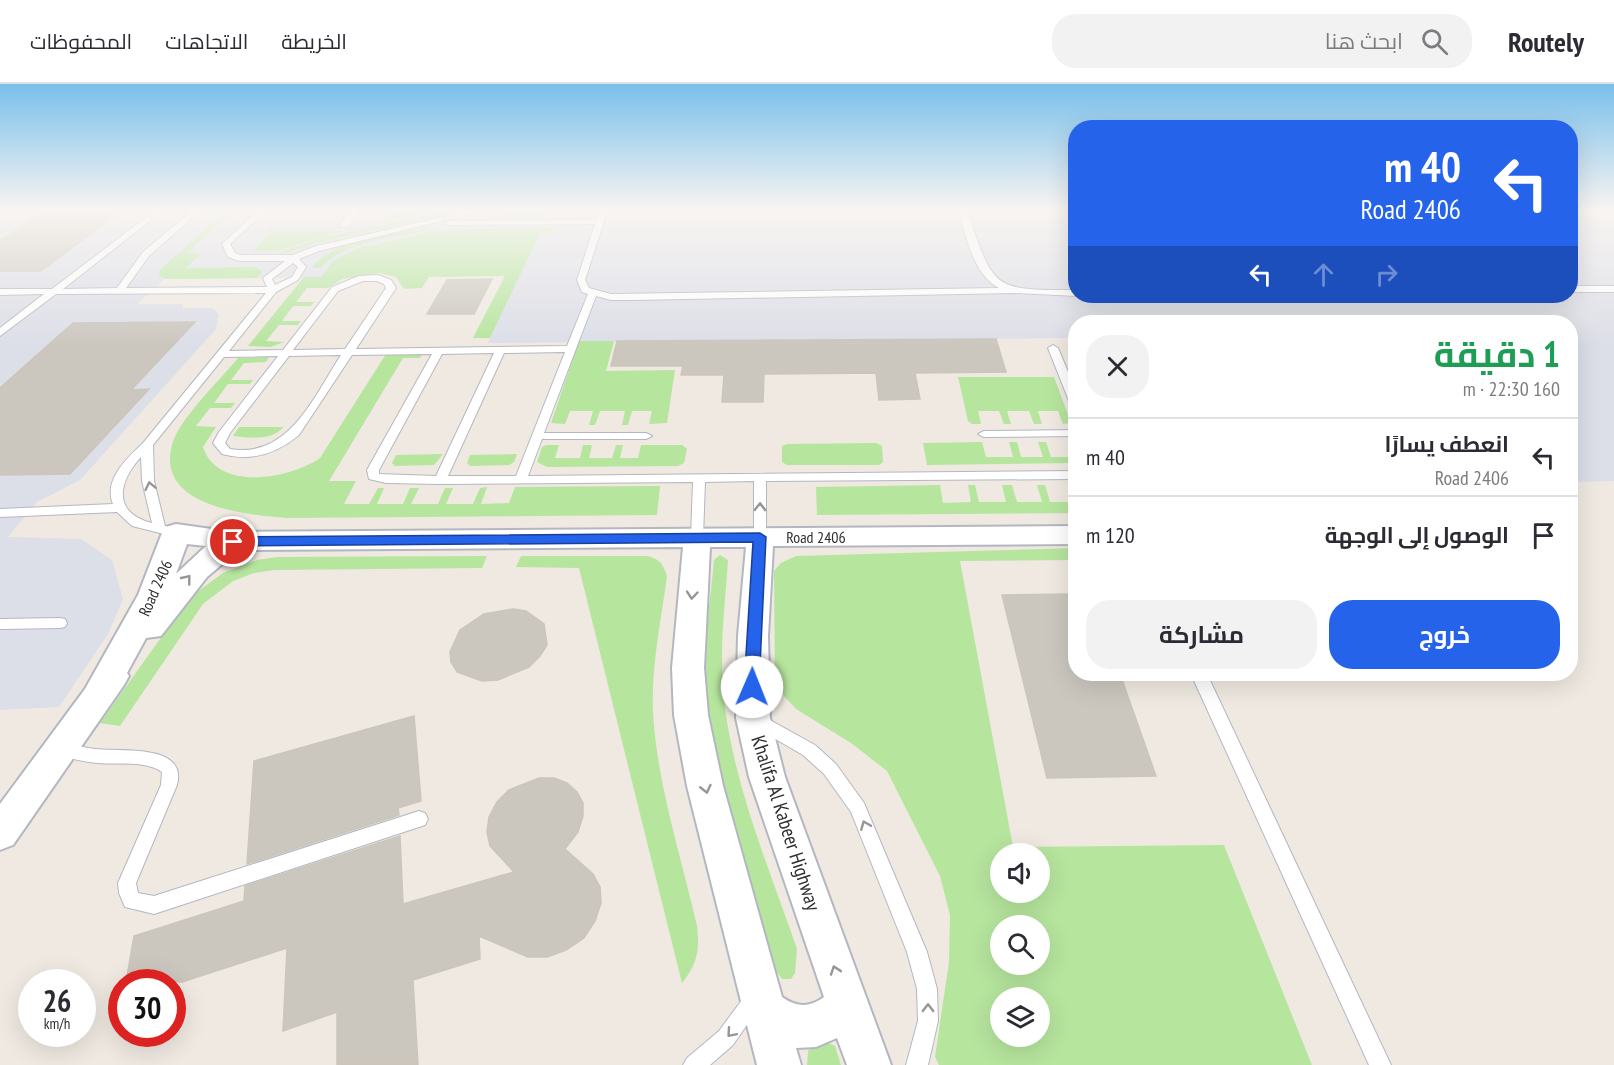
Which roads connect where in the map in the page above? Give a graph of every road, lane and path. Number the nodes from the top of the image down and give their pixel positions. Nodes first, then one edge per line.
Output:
1 (100, 255) edge
2 (145, 255) edge
3 (231, 255) edge
4 (303, 255) edge
5 (589, 255) edge
6 (977, 255) edge
7 (294, 258) junction
8 (1578, 289) edge
9 (1614, 289) edge
10 (273, 290) junction
11 (51, 291) junction
12 (1012, 291) junction
13 (0, 292) edge
14 (119, 292) junction
15 (593, 293) junction
16 (1068, 293) edge
17 (0, 333) edge
18 (1053, 348) dead end
19 (570, 349) junction
20 (500, 350) junction
21 (439, 351) junction
22 (348, 352) junction
23 (285, 353) junction
24 (222, 354) junction
25 (1068, 386) edge
26 (1068, 433) edge
27 (984, 434) dead end
28 (537, 436) junction
29 (646, 436) dead end
30 (147, 445) junction
31 (1068, 475) edge
32 (760, 476) junction
33 (699, 477) junction
34 (521, 478) junction
35 (440, 480) junction
36 (120, 508) junction
37 (0, 513) edge
38 (168, 530) junction
39 (1068, 535) edge
40 (698, 537) junction
41 (760, 537) junction
42 (233, 542) junction
43 (0, 624) edge
44 (60, 624) dead end
45 (1202, 681) edge
46 (100, 692) junction
47 (753, 718) junction
48 (61, 749) junction
49 (419, 819) dead end
50 (0, 833) edge
51 (761, 1001) junction
52 (847, 1005) junction
53 (694, 1065) edge
54 (779, 1065) edge
55 (869, 1065) edge
56 (917, 1065) edge
57 (1380, 1065) edge

1 - 11 lane
2 - 14 lane
3 - 7 lane
4 - 7 lane
5 - 15 lane
6 - 12 lane
7 - 10 lane
7 - 10 lane
8 - 9 lane
10 - 14 lane
10 - 24 lane
11 - 13 lane
11 - 14 lane
11 - 17 lane
12 - 15 lane
12 - 16 lane
15 - 19 lane
18 - 25 lane
19 - 20 lane
19 - 28 lane
20 - 21 lane
20 - 35 lane
21 - 22 lane
21 - 35 lane
22 - 23 lane
22 - 23 lane
22 - 23 lane
23 - 24 lane
24 - 30 lane
26 - 27 lane
28 - 29 lane
28 - 34 lane
30 - 36 lane
38 -> 30 lane
31 - 32 lane
32 - 33 lane
41 -> 32 lane
33 - 34 lane
33 - 40 lane
34 - 35 lane
36 - 37 lane
36 - 38 lane
38 - 42 street, Road 2406
38 - 46 street, Road 2406
39 - 41 street, Road 2406
40 - 41 street, Road 2406
40 - 42 street, Road 2406
40 -> 51 street
41 - 47 street, Khalifa Al Kabeer Highway
46 -> 42 street, Road 2406
43 - 44 lane
45 - 57 lane
46 - 48 street, Road 2406
52 -> 47 street, Khalifa Al Kabeer Highway
56 -> 47 lane
48 - 49 lane
48 - 50 street, Road 2406
51 - 52 street
51 -> 53 lane
51 - 54 street
52 - 55 street, Khalifa Al Kabeer Highway

